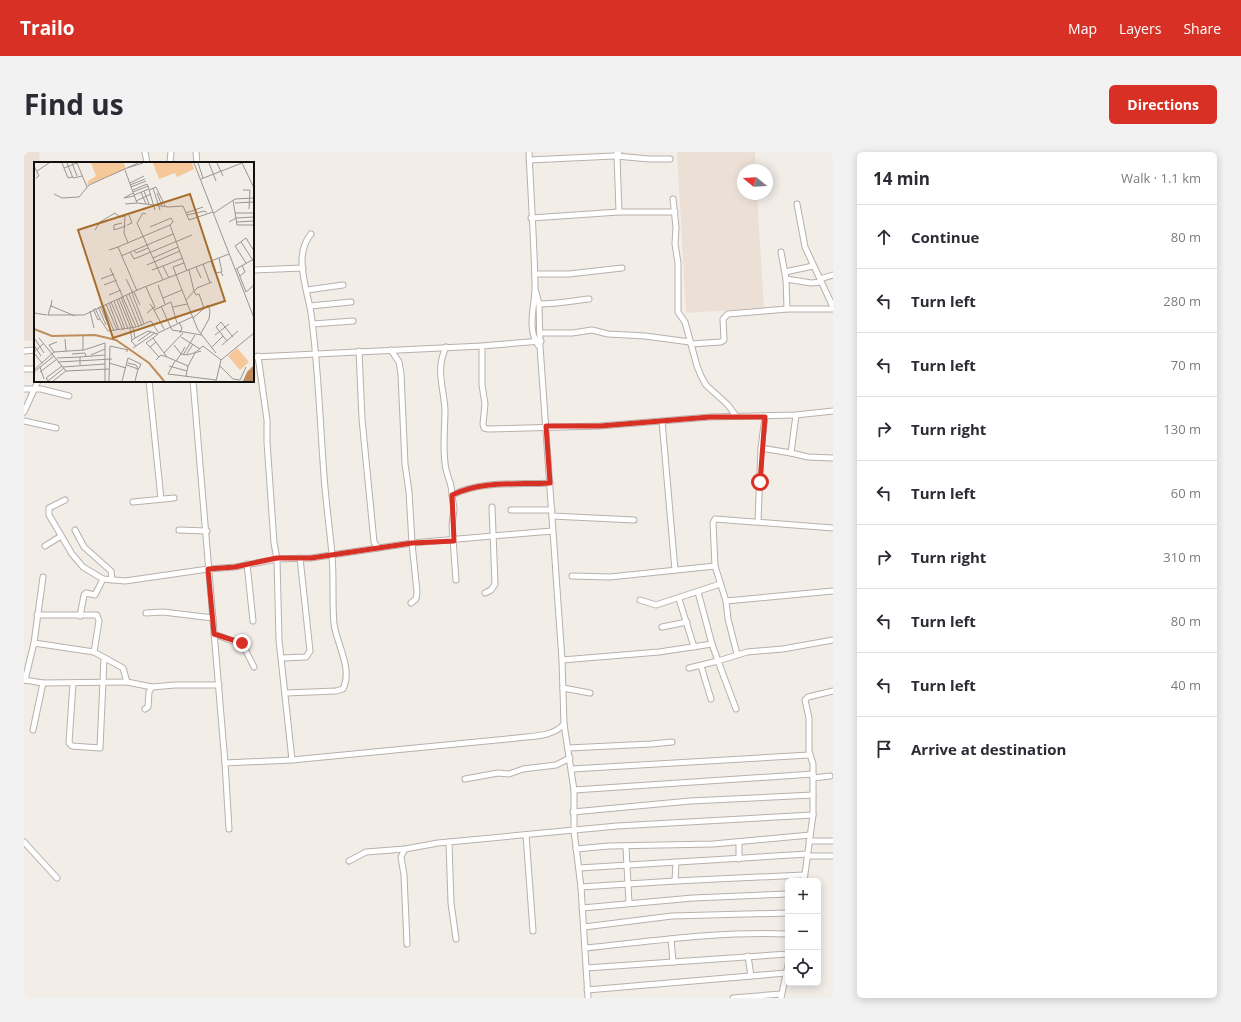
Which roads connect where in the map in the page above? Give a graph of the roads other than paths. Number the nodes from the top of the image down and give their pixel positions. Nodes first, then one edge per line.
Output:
1 (145, 152) edge
2 (171, 152) edge
3 (196, 152) edge
4 (529, 152) edge
5 (617, 155) edge
6 (670, 159) dead end
7 (529, 160) junction
8 (147, 162) edge
9 (170, 162) edge
10 (197, 162) edge
11 (673, 199) dead end
12 (797, 204) dead end
13 (619, 212) junction
14 (675, 212) junction
15 (531, 218) junction
16 (311, 234) dead end
17 (781, 252) dead end
18 (813, 266) junction
19 (303, 268) junction
20 (622, 268) dead end
21 (254, 270) edge
22 (785, 272) junction
23 (535, 274) junction
24 (833, 275) edge
25 (786, 279) junction
26 (821, 280) junction
27 (343, 285) dead end
28 (307, 290) junction
29 (536, 292) junction
30 (589, 299) dead end
31 (351, 302) dead end
32 (539, 304) junction
33 (310, 306) junction
34 (833, 308) edge
35 (787, 309) junction
36 (353, 321) dead end
37 (313, 324) junction
38 (541, 333) junction
39 (539, 343) junction
40 (691, 343) junction
41 (482, 346) junction
42 (446, 348) junction
43 (34, 350) edge
44 (391, 350) junction
45 (24, 351) edge
46 (359, 352) junction
47 (316, 353) junction
48 (255, 356) edge
49 (38, 382) edge
50 (149, 382) edge
51 (193, 382) edge
52 (24, 389) edge
53 (35, 389) junction
54 (69, 396) dead end
55 (833, 411) edge
56 (24, 412) edge
57 (796, 415) junction
58 (736, 416) junction
59 (765, 417) junction
60 (24, 421) edge
61 (662, 421) junction
62 (546, 426) junction
63 (56, 428) dead end
64 (761, 448) junction
65 (791, 453) junction
66 (833, 458) edge
67 (550, 483) junction
68 (452, 495) junction
69 (174, 498) dead end
70 (161, 499) junction
71 (65, 500) dead end
72 (133, 502) dead end
73 (492, 507) dead end
74 (511, 510) dead end
75 (552, 513) junction
76 (634, 520) dead end
77 (758, 521) junction
78 (833, 528) edge
79 (75, 530) dead end
80 (179, 530) dead end
81 (207, 531) junction
82 (552, 531) junction
83 (61, 536) junction
84 (494, 537) junction
85 (454, 541) junction
86 (374, 542) junction
87 (412, 543) junction
88 (45, 546) dead end
89 (378, 548) junction
90 (369, 549) junction
91 (329, 554) junction
92 (277, 558) junction
93 (300, 558) junction
94 (247, 564) junction
95 (715, 566) junction
96 (208, 569) junction
97 (675, 570) junction
98 (572, 576) dead end
99 (43, 577) dead end
100 (103, 579) junction
101 (112, 580) junction
102 (456, 580) dead end
103 (720, 584) junction
104 (833, 591) edge
105 (698, 592) junction
106 (485, 593) dead end
107 (679, 599) junction
108 (640, 600) dead end
109 (726, 601) junction
110 (411, 603) dead end
111 (146, 612) dead end
112 (37, 615) junction
113 (80, 616) junction
114 (213, 618) junction
115 (253, 621) dead end
116 (687, 622) junction
117 (662, 627) dead end
118 (214, 634) junction
119 (833, 640) edge
120 (34, 643) junction
121 (712, 644) junction
122 (694, 647) junction
123 (94, 652) junction
124 (737, 654) junction
125 (104, 658) junction
126 (282, 658) junction
127 (562, 660) junction
128 (718, 661) junction
129 (701, 666) junction
130 (254, 667) dead end
131 (689, 668) dead end
132 (24, 680) edge
133 (102, 681) junction
134 (127, 682) junction
135 (43, 683) junction
136 (73, 683) junction
137 (219, 685) junction
138 (152, 687) junction
139 (563, 688) junction
140 (833, 691) edge
141 (590, 692) dead end
142 (286, 693) junction
143 (712, 699) dead end
144 (145, 708) dead end
145 (736, 709) dead end
146 (564, 724) junction
147 (33, 730) dead end
148 (559, 730) junction
149 (565, 732) junction
150 (672, 742) dead end
151 (568, 748) junction
152 (809, 755) junction
153 (570, 758) junction
154 (292, 760) junction
155 (225, 763) junction
156 (572, 769) junction
157 (813, 776) junction
158 (830, 776) dead end
159 (465, 779) dead end
160 (574, 790) junction
161 (813, 795) junction
162 (573, 812) junction
163 (813, 815) junction
164 (229, 829) dead end
165 (574, 831) junction
166 (526, 835) junction
167 (810, 838) junction
168 (833, 841) edge
169 (24, 842) edge
170 (449, 842) junction
171 (739, 842) junction
172 (626, 846) junction
173 (404, 849) junction
174 (576, 849) junction
175 (808, 855) junction
176 (833, 856) edge
177 (739, 859) junction
178 (349, 861) dead end
179 (676, 862) junction
180 (627, 865) junction
181 (579, 868) junction
182 (57, 878) dead end
183 (785, 878) edge
184 (804, 878) edge
185 (675, 881) junction
186 (626, 885) junction
187 (581, 887) junction
188 (785, 894) edge
189 (629, 903) junction
190 (582, 908) junction
191 (785, 913) edge
192 (584, 927) junction
193 (533, 931) dead end
194 (785, 934) edge
195 (456, 939) dead end
196 (671, 939) junction
197 (407, 944) dead end
198 (586, 948) junction
199 (785, 954) edge
200 (748, 956) junction
201 (673, 962) junction
202 (586, 968) junction
203 (785, 973) edge
204 (751, 976) junction
205 (785, 978) edge
206 (587, 990) junction
207 (781, 996) edge
208 (588, 998) edge
209 (733, 998) edge

1 - 8 street
2 - 9 street
3 - 10 street
4 - 7 street
5 - 6 street
5 - 7 street
5 - 13 street
7 - 15 street
11 - 14 street
12 - 18 street
13 - 14 street
13 - 15 street
14 - 40 street
15 - 23 street
16 - 19 street
17 - 22 street
18 - 22 street
18 - 26 street
19 - 21 street
19 - 28 street
20 - 23 street
22 - 25 street
23 - 29 street
24 - 26 street
25 - 26 street
25 - 35 street
26 - 34 street
27 - 28 street
28 - 33 street
29 - 32 street
29 - 39 street
30 - 32 street
31 - 33 street
32 - 38 street
33 - 37 street
34 - 35 street
35 - 40 street
36 - 37 street
37 - 47 street
38 - 39 street
38 - 40 street
39 - 41 street
39 - 62 street
40 - 58 street
41 - 42 street
41 - 62 street
42 - 44 street
42 - 68 street
43 - 45 street
44 - 46 street
44 - 87 street
46 - 47 street
46 - 86 street
47 - 48 street
47 - 91 street
48 - 92 street
49 - 53 street
50 - 70 street
51 - 81 street
52 - 53 street
53 - 54 street
53 - 56 street
55 - 57 street
57 - 59 street
57 - 65 street
58 - 59 street
58 - 61 street
59 - 64 street
60 - 63 street
61 - 62 street
61 - 97 street
62 - 67 street
64 - 65 street
64 - 77 street
65 - 66 street
67 - 68 street
67 - 75 street
68 - 85 street
69 - 70 street
70 - 72 street
71 - 83 street
73 - 84 street
74 - 75 street
75 - 76 street
75 - 82 street
77 - 78 street
77 - 95 street
79 - 101 street
80 - 81 street
81 - 96 street
82 - 84 street
82 - 127 street
83 - 88 street
83 - 100 street
84 - 85 street
84 - 106 street
85 - 87 street
85 - 102 street
86 - 89 street
86 - 90 street
87 - 89 street
87 - 110 street
89 - 90 street
90 - 91 street
91 - 93 street
91 - 142 street
92 - 93 street
92 - 94 street
92 - 126 street
93 - 126 street
94 - 96 street
94 - 115 street
95 - 97 street
95 - 103 street
96 - 101 street
96 - 114 street
97 - 98 street
99 - 112 street
100 - 101 street
100 - 113 street
103 - 105 street
103 - 109 street
104 - 109 street
105 - 107 street
105 - 121 street
107 - 108 street
107 - 116 street
109 - 124 street
111 - 114 street
112 - 113 street
112 - 120 street
113 - 123 street
114 - 118 street
116 - 117 street
116 - 122 street
118 - 130 street
118 - 137 street
119 - 124 street
120 - 123 street
120 - 132 street
121 - 122 street
121 - 128 street
122 - 127 street
123 - 125 street
124 - 128 street
125 - 133 street
125 - 134 street
126 - 142 street
127 - 139 street
128 - 129 street
128 - 145 street
129 - 131 street
129 - 143 street
132 - 135 street
133 - 134 street
133 - 136 street
133 - 136 street
134 - 138 street
135 - 136 street
135 - 147 street
137 - 138 street
137 - 155 street
138 - 144 street
139 - 141 street
139 - 146 street
140 - 152 street
142 - 154 street
146 - 148 street
146 - 149 street
148 - 149 street
148 - 154 street
149 - 151 street
150 - 151 street
151 - 153 street
152 - 156 street
152 - 157 street
153 - 156 street
153 - 159 street
154 - 155 street
155 - 164 street
156 - 160 street
157 - 158 street
157 - 160 street
157 - 161 street
160 - 162 street
161 - 162 street
161 - 163 street
162 - 165 street
163 - 165 street
163 - 167 street
165 - 166 street
165 - 174 street
166 - 170 street
166 - 193 street
167 - 168 street
167 - 171 street
167 - 175 street
169 - 182 street
170 - 173 street
170 - 195 street
171 - 172 street
171 - 177 street
172 - 174 street
172 - 180 street
173 - 178 street
173 - 197 street
174 - 181 street
175 - 176 street
175 - 177 street
175 - 184 street
177 - 179 street
179 - 180 street
179 - 185 street
180 - 181 street
180 - 186 street
181 - 187 street
183 - 185 street
185 - 186 street
186 - 187 street
186 - 189 street
187 - 190 street
188 - 189 street
189 - 190 street
190 - 192 street
191 - 192 street
192 - 198 street
194 - 196 street
196 - 198 street
196 - 201 street
198 - 202 street
199 - 200 street
200 - 201 street
200 - 204 street
201 - 202 street
202 - 206 street
203 - 204 street
204 - 206 street
205 - 207 street
206 - 208 street
207 - 209 street

